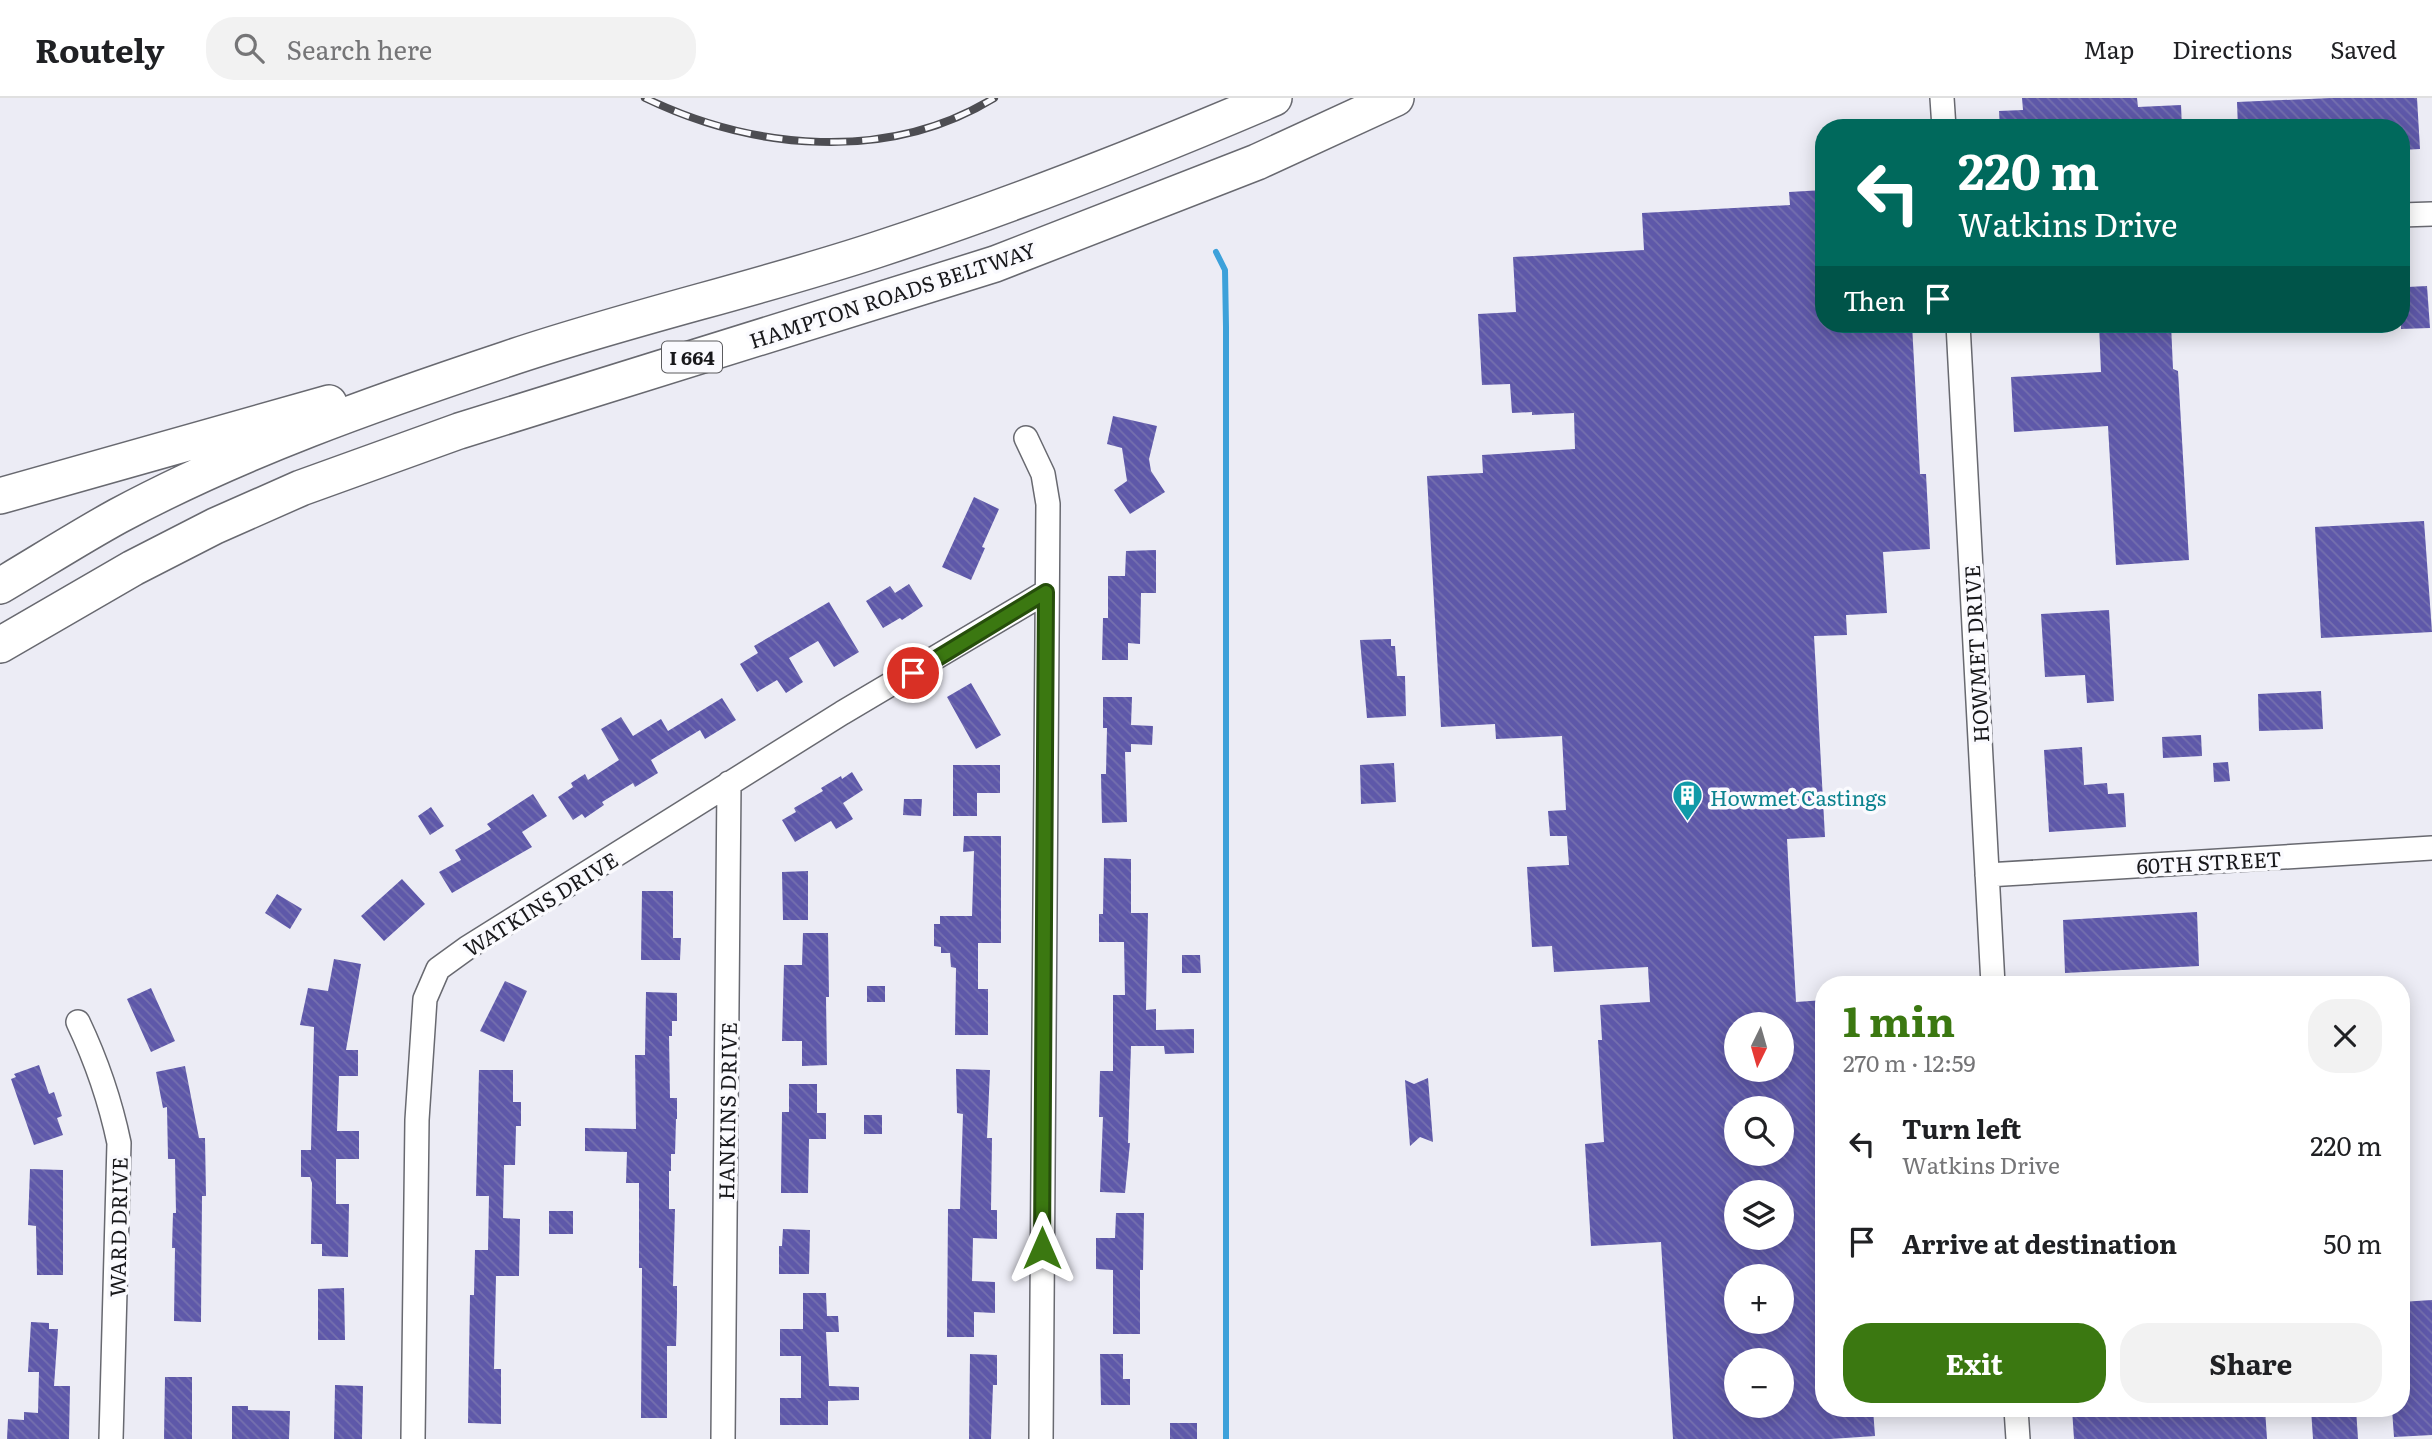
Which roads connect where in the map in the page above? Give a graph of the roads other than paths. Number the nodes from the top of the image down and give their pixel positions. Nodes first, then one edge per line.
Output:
1 (1273, 98) edge
2 (1396, 98) edge
3 (1942, 98) edge
4 (1943, 119) edge
5 (2432, 214) edge
6 (2410, 215) edge
7 (1958, 333) edge
8 (509, 358) junction
9 (1026, 438) dead end
10 (0, 496) edge
11 (133, 568) junction
12 (0, 586) edge
13 (1046, 592) junction
14 (0, 645) edge
15 (0, 668) edge
16 (729, 783) junction
17 (2432, 848) edge
18 (1987, 875) junction
19 (1993, 976) edge
20 (78, 1022) dead end
21 (2017, 1417) edge
22 (111, 1439) edge
23 (413, 1439) edge
24 (723, 1439) edge
25 (1041, 1439) edge
26 (2018, 1439) edge

1 - 8 highway, I 664
2 - 11 highway, HAMPTON ROADS BELTWAY / I 664
3 - 4 street
5 - 6 street
7 - 18 street, HOWMET DRIVE
8 - 10 highway
8 - 12 highway, I 664
9 - 13 street
11 - 14 highway, HAMPTON ROADS BELTWAY / I 664
11 - 15 highway
13 - 16 street, WATKINS DRIVE
13 - 25 street
16 - 23 street, WATKINS DRIVE
16 - 24 street, HANKINS DRIVE
17 - 18 street, 60TH STREET
18 - 19 street, HOWMET DRIVE
20 - 22 street, WARD DRIVE
21 - 26 street

